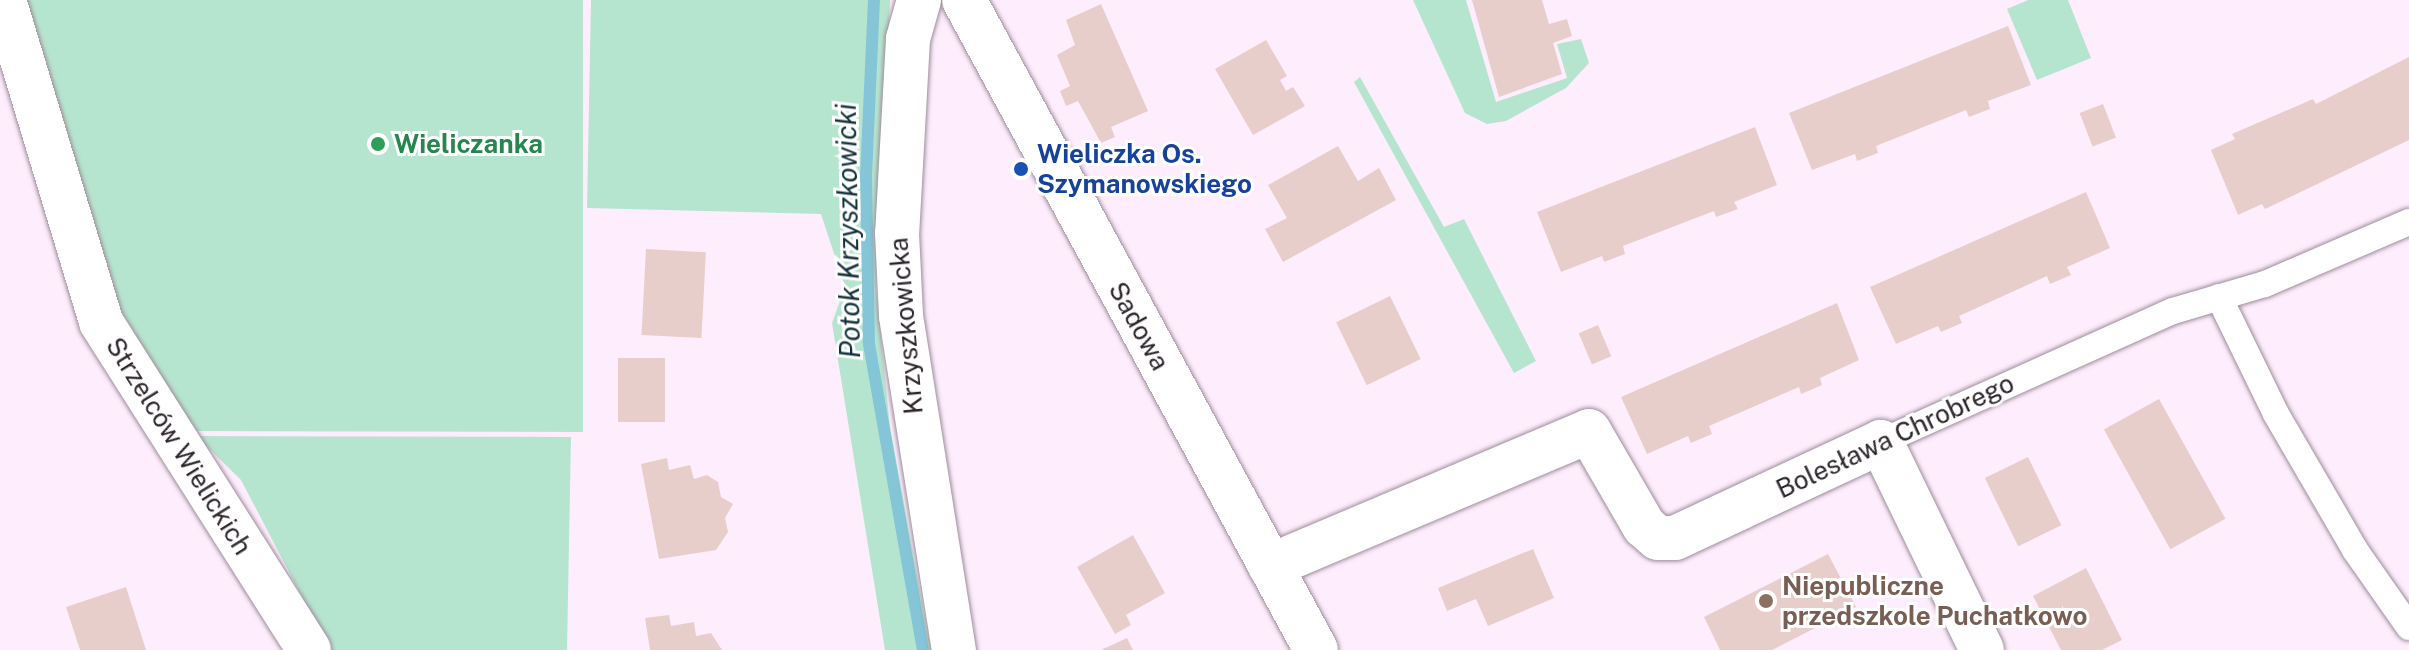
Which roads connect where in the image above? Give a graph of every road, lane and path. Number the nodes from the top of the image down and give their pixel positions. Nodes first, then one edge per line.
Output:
1 (4, 0) edge
2 (919, 0) edge
3 (964, 0) edge
4 (2409, 222) edge
5 (2219, 297) junction
6 (1881, 442) junction
7 (1270, 566) junction
8 (2409, 627) edge
9 (309, 650) edge
10 (954, 650) edge
11 (1316, 650) edge
12 (1982, 650) edge

1 - 9 street, Strzelców Wielickich
2 - 10 street, Krzyszkowicka
3 - 7 street, Sadowa
4 - 5 lane, Bolesława Chrobrego
5 - 6 lane, Bolesława Chrobrego
5 - 8 lane
6 - 7 street, Bolesława Chrobrego
6 - 12 street
7 - 11 street, Sadowa

